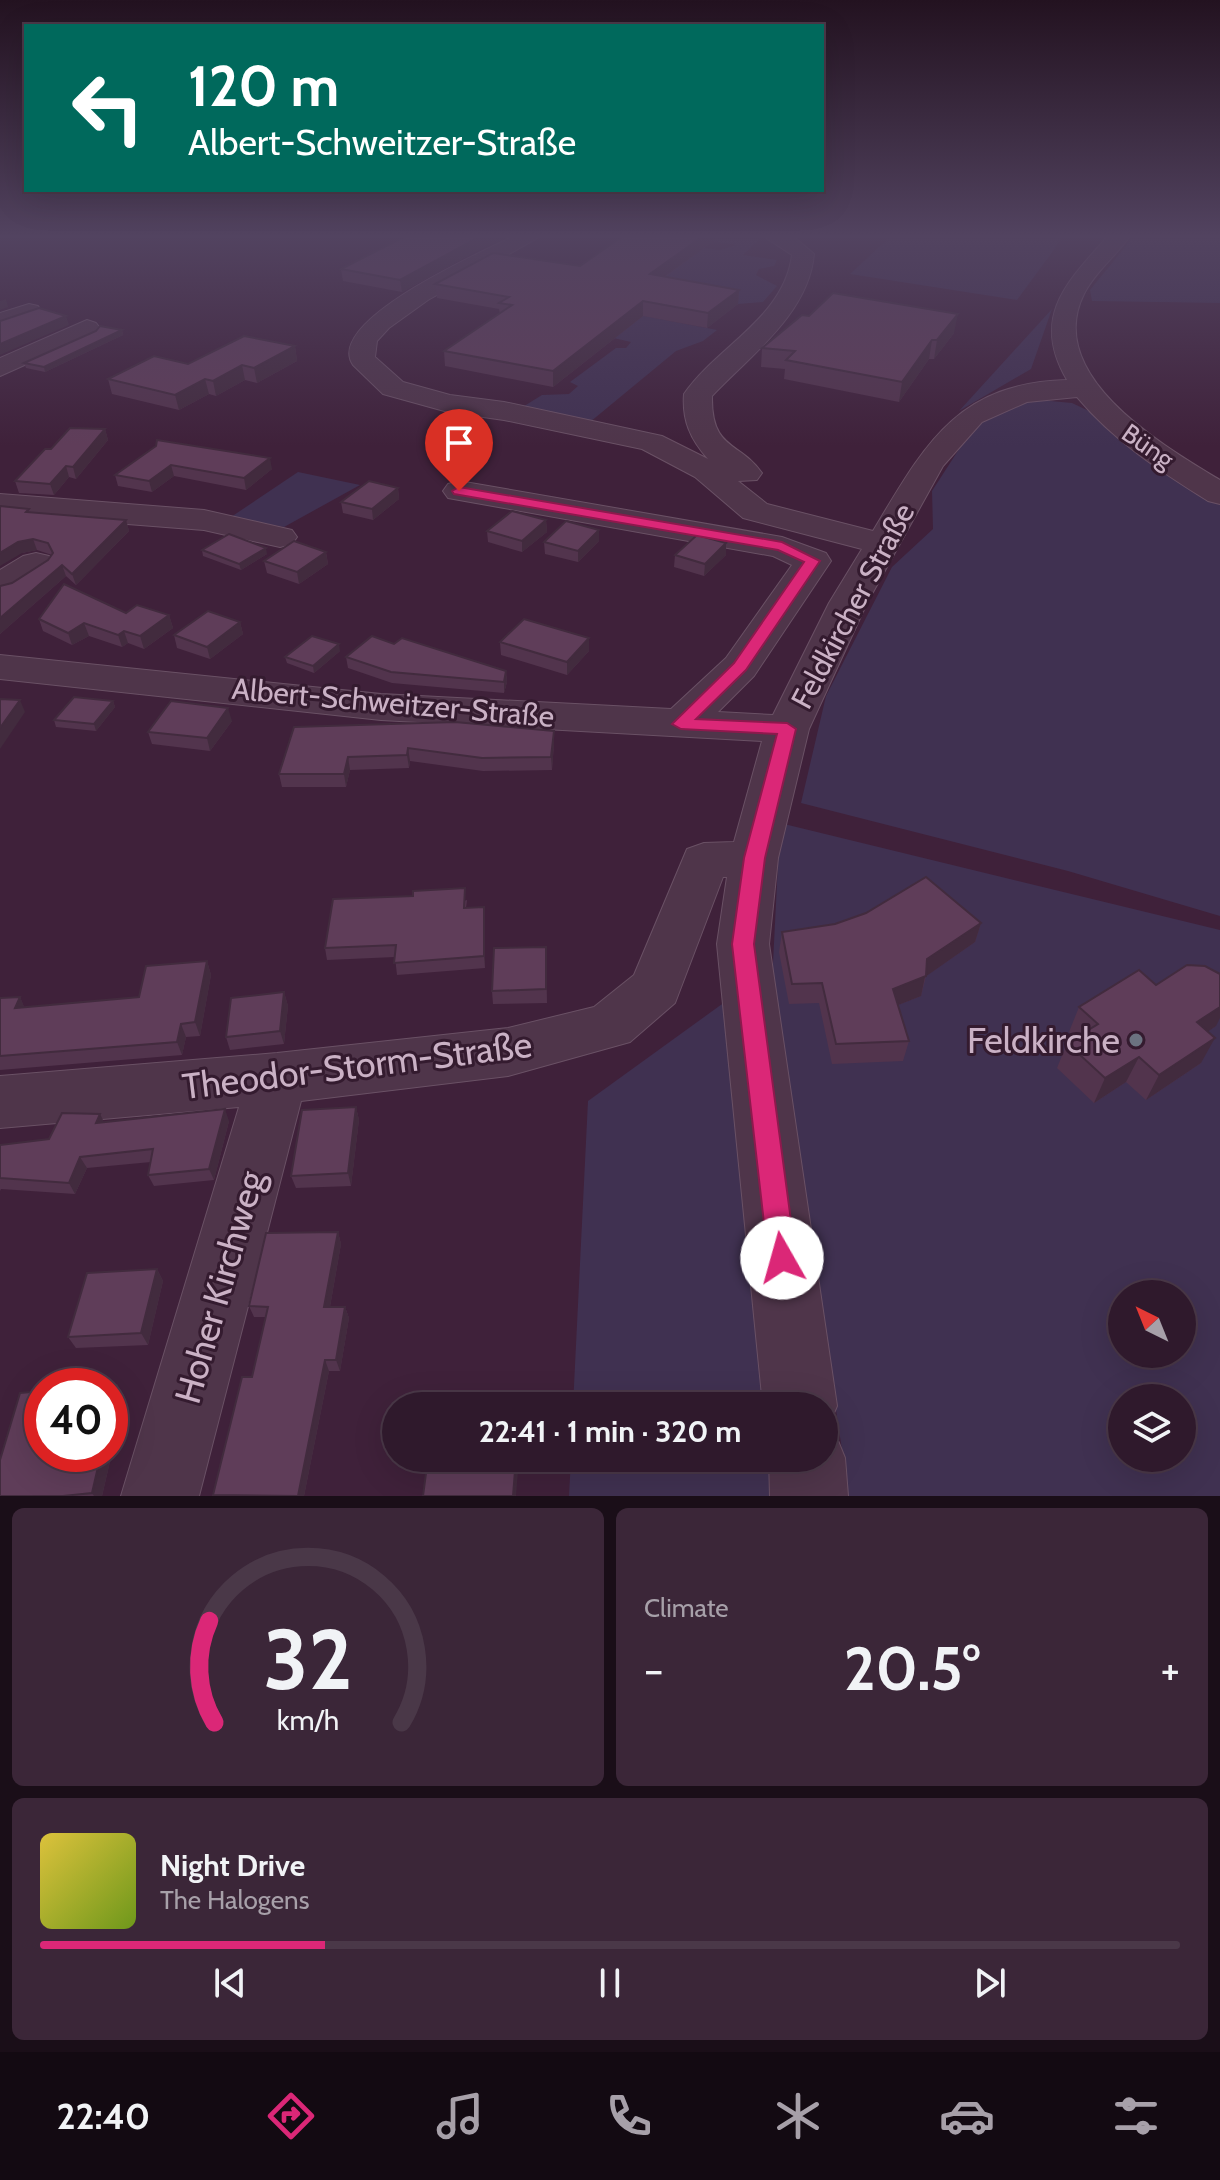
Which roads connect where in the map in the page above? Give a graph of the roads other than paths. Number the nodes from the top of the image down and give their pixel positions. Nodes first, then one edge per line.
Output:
1 (406, 306) edge
2 (784, 306) edge
3 (1067, 306) edge
4 (29, 311) edge
5 (0, 322) edge
6 (87, 328) dead end
7 (0, 368) edge
8 (1086, 388) junction
9 (459, 491) dead end
10 (1220, 494) edge
11 (0, 504) edge
12 (850, 522) junction
13 (890, 532) junction
14 (280, 537) dead end
15 (36, 564) edge
16 (0, 586) edge
17 (0, 667) edge
18 (681, 724) junction
19 (787, 729) junction
20 (754, 858) junction
21 (277, 1078) junction
22 (0, 1102) edge
23 (798, 1392) edge
24 (808, 1472) edge
25 (160, 1496) edge
26 (809, 1496) edge

1 - 12 street
2 - 12 street
3 - 8 street, Büng
4 - 5 street
6 - 7 street
8 - 10 street, Büng
8 - 13 street, Feldkircher Straße
9 - 18 street
11 - 14 street
12 - 13 street
13 - 19 street, Feldkircher Straße
15 - 16 street
17 - 18 street, Albert-Schweitzer-Straße
18 - 19 street, Albert-Schweitzer-Straße
19 - 20 street, Feldkircher Straße
20 - 21 street, Theodor-Storm-Straße
20 - 23 street, Feldkircher Straße
21 - 22 street, Theodor-Storm-Straße
21 - 25 street, Hoher Kirchweg
24 - 26 street

